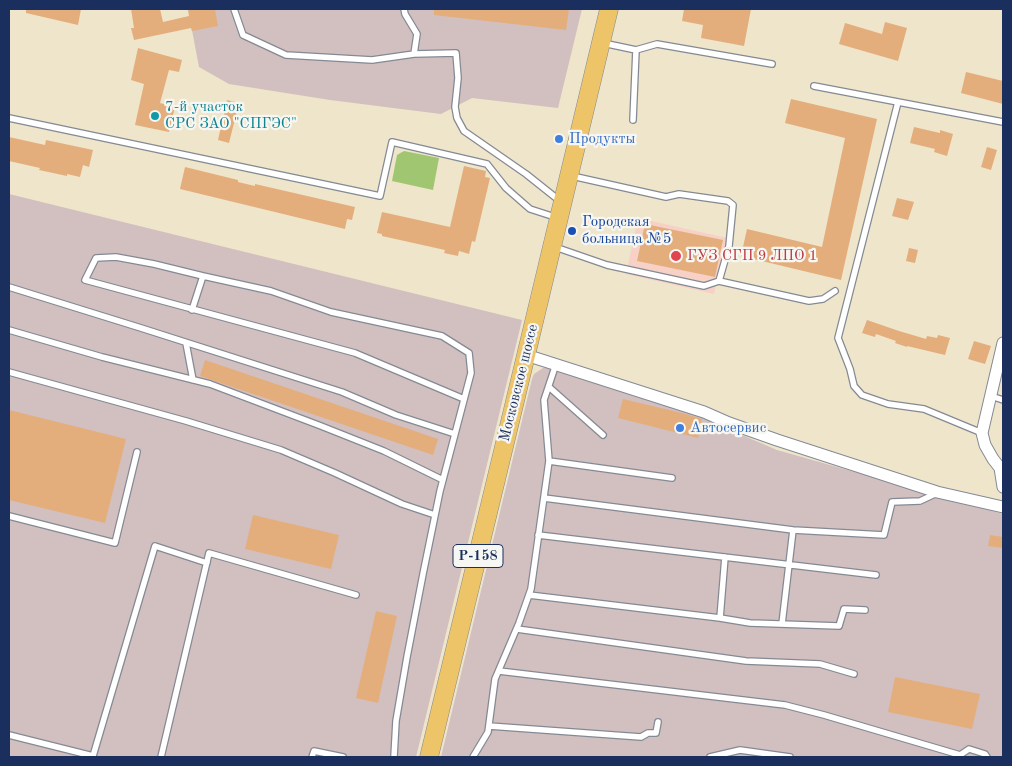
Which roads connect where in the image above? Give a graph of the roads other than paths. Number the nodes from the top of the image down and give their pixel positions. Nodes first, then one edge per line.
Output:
1 (234, 9) edge
2 (404, 9) edge
3 (609, 9) edge
4 (601, 43) junction
5 (636, 50) junction
6 (414, 54) junction
7 (772, 64) dead end
8 (814, 86) dead end
9 (898, 102) junction
10 (9, 118) edge
11 (632, 120) dead end
12 (1003, 122) edge
13 (570, 175) junction
14 (562, 211) junction
15 (553, 246) junction
16 (203, 276) junction
17 (719, 281) junction
18 (9, 287) edge
19 (835, 291) dead end
20 (192, 310) junction
21 (9, 330) edge
22 (186, 343) junction
23 (1003, 343) edge
24 (526, 355) junction
25 (556, 364) junction
26 (9, 372) edge
27 (193, 380) junction
28 (549, 387) junction
29 (990, 396) junction
30 (464, 399) junction
31 (1003, 400) edge
32 (982, 433) junction
33 (455, 434) junction
34 (603, 435) dead end
35 (137, 452) dead end
36 (549, 461) junction
37 (1002, 467) edge
38 (672, 478) dead end
39 (443, 480) junction
40 (1003, 487) edge
41 (937, 492) junction
42 (544, 498) junction
43 (1003, 507) edge
44 (435, 515) junction
45 (9, 516) edge
46 (793, 530) junction
47 (538, 535) junction
48 (725, 558) junction
49 (207, 563) junction
50 (789, 565) junction
51 (876, 575) dead end
52 (356, 595) dead end
53 (529, 595) junction
54 (865, 610) dead end
55 (720, 618) junction
56 (782, 624) junction
57 (517, 629) junction
58 (499, 671) junction
59 (854, 674) dead end
60 (658, 722) dead end
61 (489, 726) junction
62 (9, 736) edge
63 (161, 757) edge
64 (312, 757) edge
65 (342, 757) edge
66 (394, 757) edge
67 (429, 757) edge
68 (473, 757) edge
69 (710, 757) edge
70 (790, 757) edge
71 (987, 757) edge

1 - 6 lane
2 - 6 lane
3 - 4 main road, Московское шоссе / Р-158
4 - 5 lane
4 - 13 main road, Московское шоссе / Р-158
5 - 7 lane
5 - 11 lane
6 - 14 lane
8 - 9 lane
9 - 12 lane
9 - 32 lane
10 - 14 lane
13 - 14 main road, Московское шоссе / Р-158
13 - 17 lane
14 - 15 main road, Московское шоссе / Р-158
15 - 17 lane
15 - 24 main road, Московское шоссе / Р-158
16 - 20 lane
16 - 20 lane
16 - 30 lane
17 - 19 lane
18 - 22 lane
20 - 30 lane
21 - 27 lane
22 - 27 lane
22 - 33 lane
23 - 29 street
24 - 25 street
24 - 67 main road, Московское шоссе / Р-158
25 - 28 lane
25 - 41 street
26 - 44 lane
27 - 39 lane
28 - 34 lane
28 - 36 lane
29 - 31 lane
29 - 32 street
30 - 33 lane
32 - 37 street
33 - 39 lane
35 - 45 lane
36 - 38 lane
36 - 42 lane
37 - 40 street
39 - 44 lane
41 - 43 street
41 - 46 lane
42 - 46 lane
42 - 47 lane
44 - 66 lane
46 - 50 lane
47 - 48 lane
47 - 53 lane
48 - 50 lane
48 - 55 lane
49 - 52 lane
49 - 62 lane
49 - 63 lane
50 - 51 lane
50 - 56 lane
53 - 55 lane
53 - 57 lane
54 - 56 lane
55 - 56 lane
57 - 58 lane
57 - 59 lane
58 - 61 lane
58 - 71 lane
60 - 61 lane
61 - 68 lane
64 - 65 lane
69 - 70 lane

